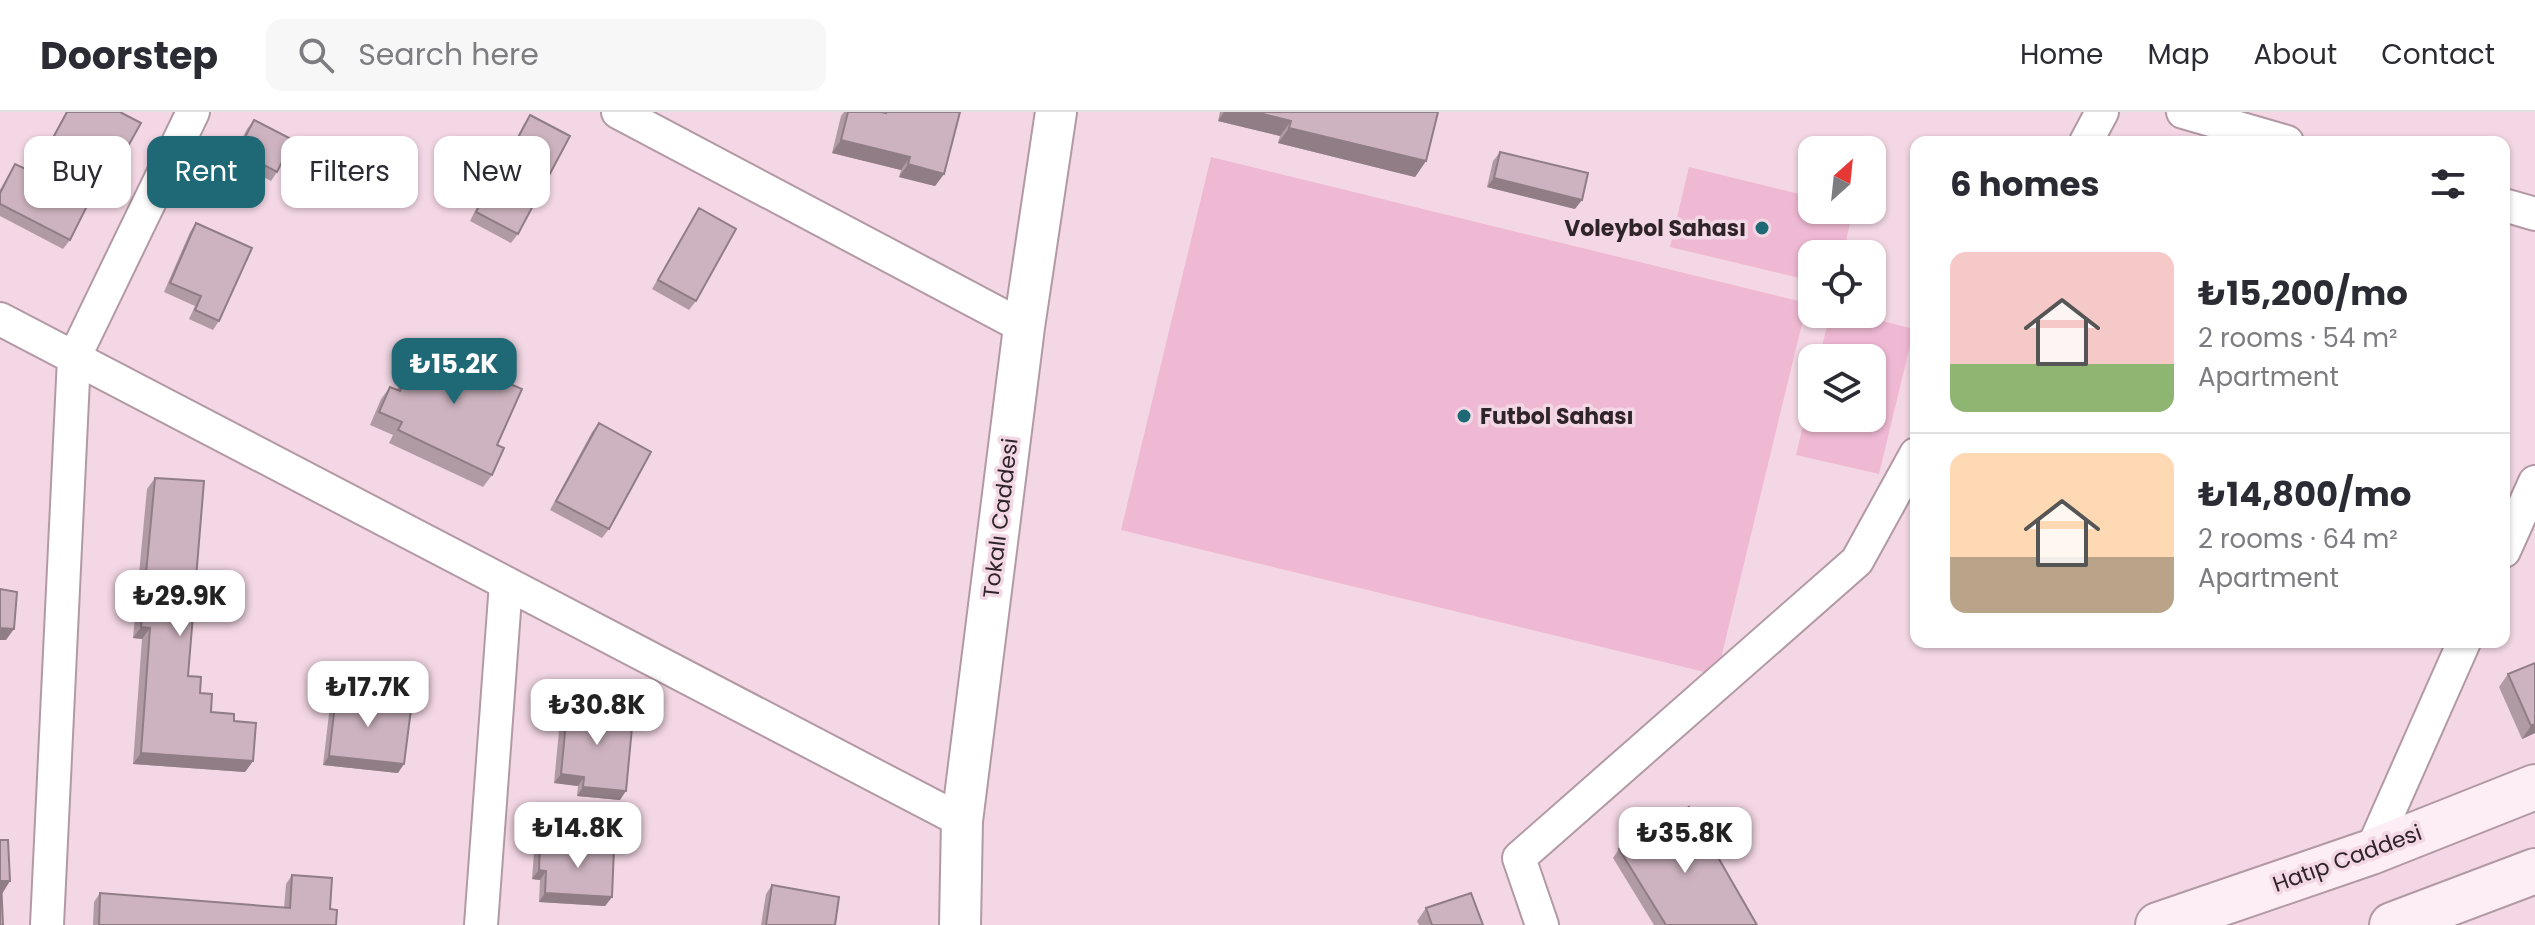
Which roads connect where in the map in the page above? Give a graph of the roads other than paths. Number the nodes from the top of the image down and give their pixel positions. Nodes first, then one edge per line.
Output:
1 (193, 112) edge
2 (618, 112) edge
3 (1056, 112) edge
4 (2102, 112) edge
5 (2183, 112) edge
6 (2089, 136) edge
7 (2266, 136) edge
8 (2510, 207) edge
9 (2535, 214) edge
10 (0, 319) edge
11 (1024, 327) junction
12 (74, 358) junction
13 (1910, 465) edge
14 (2535, 482) edge
15 (2510, 538) edge
16 (506, 583) junction
17 (2461, 648) edge
18 (2535, 787) edge
19 (962, 821) junction
20 (2371, 852) junction
21 (2535, 871) edge
22 (47, 925) edge
23 (481, 925) edge
24 (960, 925) edge
25 (1542, 925) edge
26 (2158, 925) edge
27 (2392, 925) edge

1 - 12 street
2 - 11 street
3 - 11 street, Tokalı Caddesi
4 - 6 street
5 - 7 street
8 - 9 street
10 - 12 street
11 - 19 street, Tokalı Caddesi
12 - 16 street
12 - 22 street
13 - 25 street
14 - 15 street
16 - 19 street
16 - 23 street
17 - 20 street
18 - 20 main road, Hatıp Caddesi
19 - 24 street, Tokalı Caddesi
20 - 26 main road, Hatıp Caddesi
21 - 27 main road

